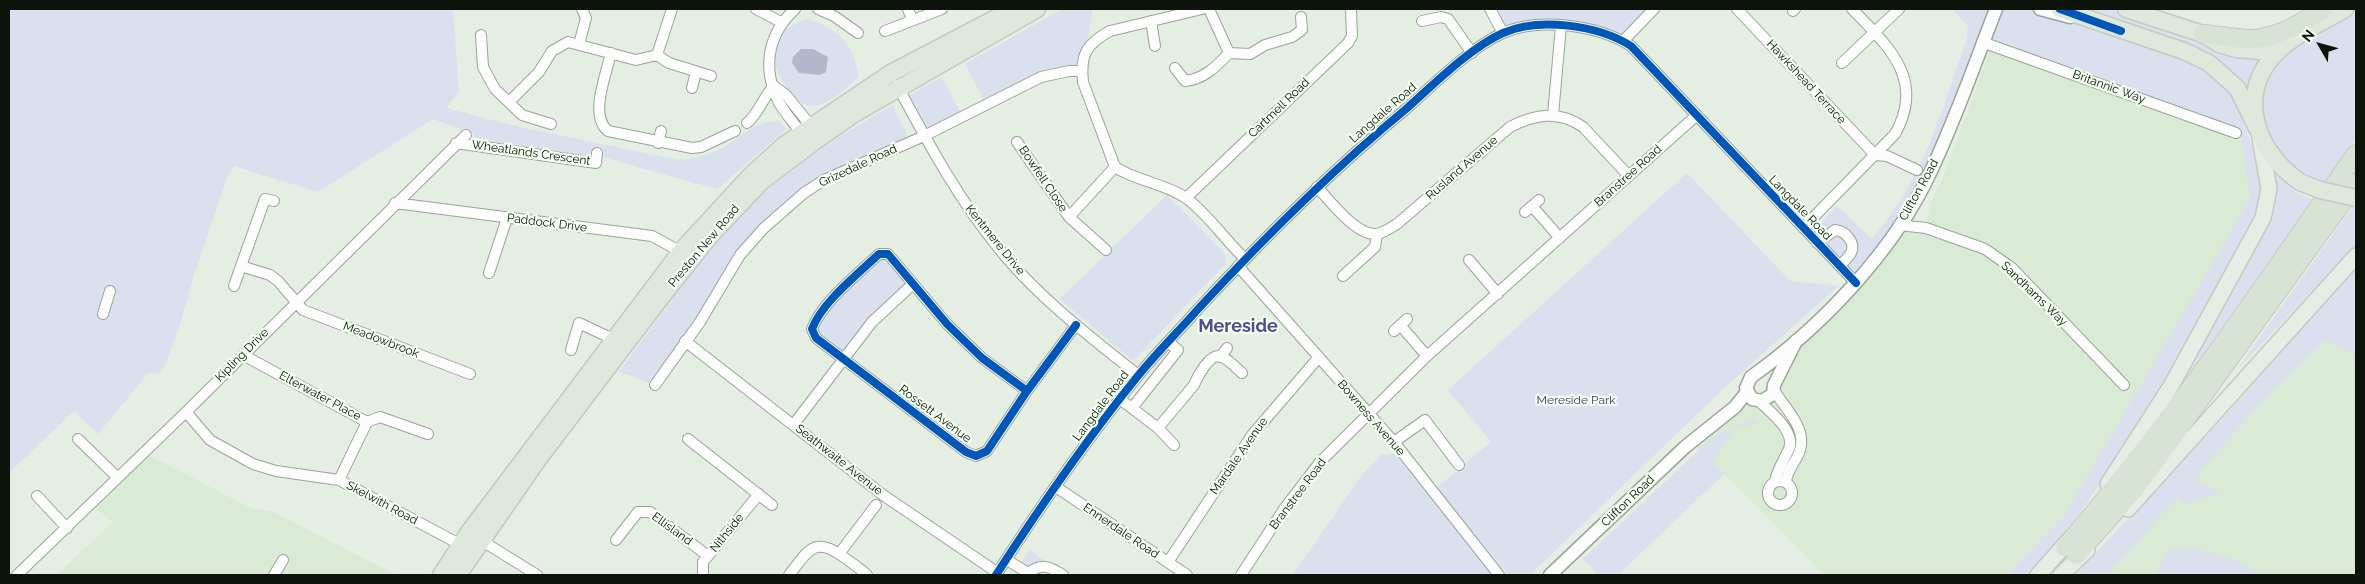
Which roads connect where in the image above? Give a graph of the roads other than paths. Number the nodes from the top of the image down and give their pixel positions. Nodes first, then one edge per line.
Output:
1 (672, 9) edge
2 (756, 9) edge
3 (795, 9) edge
4 (818, 9) edge
5 (908, 9) edge
6 (942, 9) edge
7 (1013, 9) edge
8 (1037, 9) edge
9 (1202, 9) edge
10 (1209, 9) edge
11 (1351, 9) edge
12 (1490, 9) edge
13 (1654, 9) edge
14 (1737, 9) edge
15 (1852, 9) edge
16 (1899, 9) edge
17 (1995, 9) edge
18 (2040, 9) edge
19 (2060, 9) edge
20 (2126, 9) edge
21 (2324, 9) edge
22 (2345, 9) edge
23 (585, 10) edge
24 (2082, 16) junction
25 (1302, 17) dead end
26 (912, 20) junction
27 (1151, 21) junction
28 (1422, 21) dead end
29 (781, 22) junction
30 (1561, 26) junction
31 (885, 31) dead end
32 (1874, 32) junction
33 (858, 33) dead end
34 (1503, 33) junction
35 (2203, 34) junction
36 (481, 35) dead end
37 (1983, 40) junction
38 (1623, 41) junction
39 (2290, 42) junction
40 (579, 44) junction
41 (1156, 46) dead end
42 (611, 53) junction
43 (1472, 53) junction
44 (1229, 54) junction
45 (657, 55) junction
46 (1842, 63) dead end
47 (1175, 68) dead end
48 (1082, 71) junction
49 (696, 72) junction
50 (711, 76) dead end
51 (895, 80) junction
52 (774, 86) junction
53 (692, 88) dead end
54 (509, 102) junction
55 (1553, 115) junction
56 (1697, 115) junction
57 (748, 123) dead end
58 (551, 124) dead end
59 (660, 131) dead end
60 (735, 131) dead end
61 (2236, 133) dead end
62 (2259, 133) junction
63 (466, 135) dead end
64 (810, 135) junction
65 (924, 136) junction
66 (1017, 142) dead end
67 (456, 143) junction
68 (658, 143) junction
69 (597, 153) dead end
70 (2356, 154) edge
71 (1875, 155) junction
72 (1115, 167) junction
73 (1916, 170) dead end
74 (1629, 176) junction
75 (2356, 184) edge
76 (1317, 187) junction
77 (1186, 198) junction
78 (2356, 198) edge
79 (274, 201) dead end
80 (395, 203) junction
81 (1532, 206) dead end
82 (1907, 214) junction
83 (1068, 217) junction
84 (507, 218) junction
85 (1899, 225) junction
86 (1803, 228) junction
87 (1926, 228) junction
88 (1377, 234) junction
89 (1560, 238) junction
90 (1817, 243) junction
91 (1106, 250) dead end
92 (686, 255) junction
93 (2356, 256) edge
94 (1469, 260) dead end
95 (1242, 262) junction
96 (241, 266) junction
97 (1840, 266) junction
98 (488, 272) dead end
99 (1343, 276) dead end
100 (233, 282) dead end
101 (1856, 283) junction
102 (913, 284) junction
103 (110, 291) dead end
104 (1498, 294) junction
105 (296, 301) junction
106 (103, 314) dead end
107 (1076, 325) junction
108 (1401, 325) dead end
109 (615, 340) junction
110 (685, 341) junction
111 (1168, 342) junction
112 (1796, 342) junction
113 (1227, 348) dead end
114 (571, 350) dead end
115 (243, 354) junction
116 (1428, 356) junction
117 (1220, 357) junction
118 (1319, 357) junction
119 (844, 359) junction
120 (1758, 373) junction
121 (470, 374) dead end
122 (1242, 374) dead end
123 (1138, 375) junction
124 (655, 385) dead end
125 (2124, 385) dead end
126 (1774, 387) junction
127 (1027, 391) junction
128 (1754, 398) junction
129 (1120, 399) junction
130 (1132, 408) junction
131 (186, 412) junction
132 (1368, 415) junction
133 (367, 422) junction
134 (794, 424) junction
135 (1158, 428) junction
136 (428, 434) dead end
137 (78, 439) dead end
138 (688, 439) dead end
139 (1394, 442) junction
140 (1174, 445) dead end
141 (1459, 465) dead end
142 (118, 478) junction
143 (339, 480) junction
144 (1056, 487) junction
145 (759, 494) junction
146 (37, 496) dead end
147 (772, 505) dead end
148 (876, 505) dead end
149 (67, 528) junction
150 (616, 540) dead end
151 (470, 542) junction
152 (2071, 551) junction
153 (839, 554) junction
154 (708, 556) junction
155 (283, 560) dead end
156 (1007, 560) junction
157 (1168, 562) junction
158 (997, 574) edge
159 (1027, 574) edge
160 (17, 575) edge
161 (274, 575) edge
162 (441, 575) edge
163 (458, 575) edge
164 (537, 575) edge
165 (703, 575) edge
166 (790, 575) edge
167 (867, 575) edge
168 (1063, 575) edge
169 (1187, 575) edge
170 (1241, 575) edge
171 (1499, 575) edge
172 (1550, 575) edge
173 (2038, 575) edge
174 (2060, 575) edge

1 - 45 street
2 - 29 street
3 - 29 street
4 - 33 street
5 - 26 street
6 - 26 street
7 - 51 highway, Preston New Road
8 - 51 highway, Preston New Road
9 - 27 street
10 - 44 street
11 - 77 street, Cartmell Road
12 - 34 street
13 - 38 street
14 - 71 street, Hawkshead Terrace
15 - 32 street
16 - 32 street
17 - 37 street, Clifton Road
18 - 24 street
19 - 24 highway
20 - 35 highway
21 - 35 highway
22 - 39 highway
23 - 40 street
24 - 62 highway
25 - 44 street
26 - 31 street
27 - 41 street
27 - 48 street
28 - 43 street
29 - 52 street
30 - 34 street, Langdale Road
30 - 38 street, Langdale Road
30 - 55 street
32 - 46 street
32 - 71 street
34 - 43 street, Langdale Road
35 - 39 highway
36 - 54 street
37 - 61 street, Britannic Way
37 - 82 street, Clifton Road
38 - 56 street, Langdale Road
39 - 62 highway
40 - 42 street
40 - 54 street
42 - 45 street
42 - 68 street
43 - 76 street, Langdale Road
44 - 47 street
45 - 49 street
48 - 65 street, Grizedale Road
48 - 72 street
49 - 50 street
49 - 53 street
51 - 64 highway, Preston New Road
51 - 65 street, Kentmere Drive
52 - 57 street
52 - 64 street
54 - 58 street
55 - 74 street, Rusland Avenue
55 - 88 street, Rusland Avenue
56 - 74 street, Branstree Road
56 - 86 street, Langdale Road
59 - 68 street
60 - 68 street
62 - 78 highway, bridge
62 - 152 main road
63 - 67 street, Kipling Drive
64 - 92 highway, Preston New Road
65 - 107 street, Kentmere Drive
65 - 110 street, Grizedale Road
66 - 83 street, Bowfell Close
67 - 69 street, Wheatlands Crescent
67 - 80 street, Kipling Drive
70 - 152 highway
71 - 73 street
71 - 86 street
72 - 77 street, Bowness Avenue
72 - 83 street, Bowfell Close
74 - 89 street, Branstree Road
75 - 152 highway
76 - 88 street
76 - 95 street, Langdale Road
77 - 95 street, Bowness Avenue
79 - 96 street
80 - 84 street, Paddock Drive
80 - 105 street, Kipling Drive
81 - 89 street
82 - 85 street, Clifton Road
82 - 87 street, Sandhams Way
83 - 91 street, Bowfell Close
84 - 92 street, Paddock Drive
84 - 98 street
85 - 87 street, Sandhams Way
85 - 101 street, Clifton Road
86 - 90 street, Langdale Road
87 - 125 street, Sandhams Way
88 - 99 street
89 - 104 street, Branstree Road
90 - 97 street, Langdale Road
90 - 97 street, Langdale Road
92 - 109 highway, Preston New Road
92 - 151 highway, Preston New Road
93 - 174 main road
94 - 104 street
95 - 111 street, Langdale Road
95 - 118 street, Bowness Avenue
96 - 100 street
96 - 105 street, Meadowbrook
97 - 101 street, Langdale Road
101 - 112 street, Clifton Road
102 - 119 street
102 - 119 street
102 - 127 street
103 - 106 street
104 - 116 street, Branstree Road
105 - 115 street, Kipling Drive
105 - 121 street, Meadowbrook
107 - 123 street, Kentmere Drive
107 - 127 street, Rossett Avenue
108 - 116 street
109 - 114 street
109 - 151 highway, Preston New Road
110 - 124 street, Grizedale Road
110 - 134 street, Seathwaite Avenue
111 - 123 street, Langdale Road
111 - 130 street
112 - 120 street, Clifton Road
112 - 126 street, Clifton Road
113 - 117 street
115 - 131 street, Kipling Drive
115 - 133 street, Elterwater Place
116 - 132 street, Branstree Road
117 - 122 street
117 - 135 street
118 - 132 street, Bowness Avenue
118 - 157 street, Mardale Avenue
119 - 127 street, Rossett Avenue
119 - 134 street
120 - 126 street
120 - 128 street, Clifton Road
123 - 129 street, Langdale Road
126 - 128 street, Clifton Road
126 - 128 street
128 - 172 street, Clifton Road
129 - 130 street
129 - 144 street, Langdale Road
130 - 135 street
131 - 142 street, Kipling Drive
131 - 143 street, Skelwith Road
132 - 139 street, Bowness Avenue
132 - 170 street, Branstree Road
133 - 136 street, Elterwater Place
133 - 143 street
134 - 158 street, Seathwaite Avenue
135 - 140 street
137 - 142 street
138 - 145 street
139 - 141 street
139 - 171 street, Bowness Avenue
142 - 149 street, Kipling Drive
143 - 151 street, Skelwith Road
144 - 156 street, Langdale Road
144 - 157 street, Ennerdale Road
145 - 147 street
145 - 154 street, Nithside
146 - 149 street
148 - 153 street
149 - 160 street, Kipling Drive
150 - 154 street, Ellisland
151 - 162 highway, Preston New Road
151 - 163 highway, Preston New Road
151 - 164 street, Skelwith Road
152 - 173 main road
152 - 174 main road
153 - 166 street
153 - 167 street
154 - 165 street, Nithside
155 - 161 street
156 - 158 street, Langdale Road
156 - 159 street
157 - 169 street, Ennerdale Road
159 - 168 street

